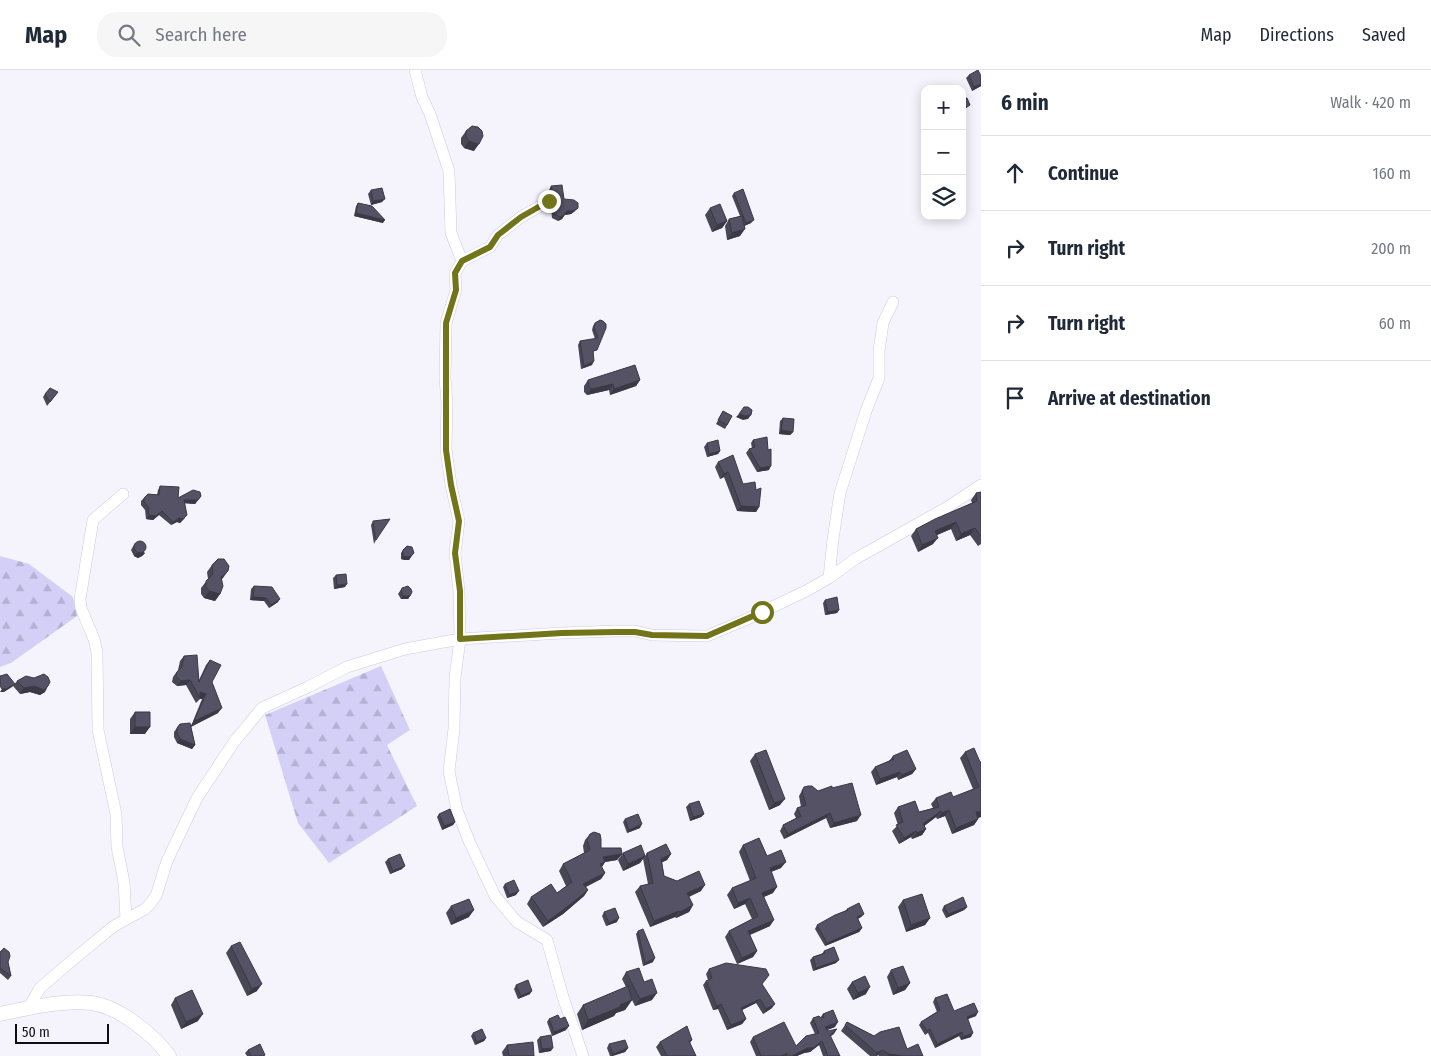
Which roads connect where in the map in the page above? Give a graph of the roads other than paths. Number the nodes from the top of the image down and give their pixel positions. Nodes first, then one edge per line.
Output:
1 (414, 70) edge
2 (549, 201) dead end
3 (462, 261) junction
4 (893, 302) dead end
5 (981, 485) edge
6 (123, 494) dead end
7 (829, 578) junction
8 (460, 639) junction
9 (126, 919) junction
10 (29, 1007) junction
11 (0, 1014) edge
12 (169, 1056) edge
13 (583, 1056) edge

1 - 3 street
2 - 3 street
3 - 8 street
4 - 7 street
5 - 7 street
6 - 9 street
7 - 8 street
8 - 9 street
8 - 13 street
9 - 10 street
10 - 11 street
10 - 12 street

